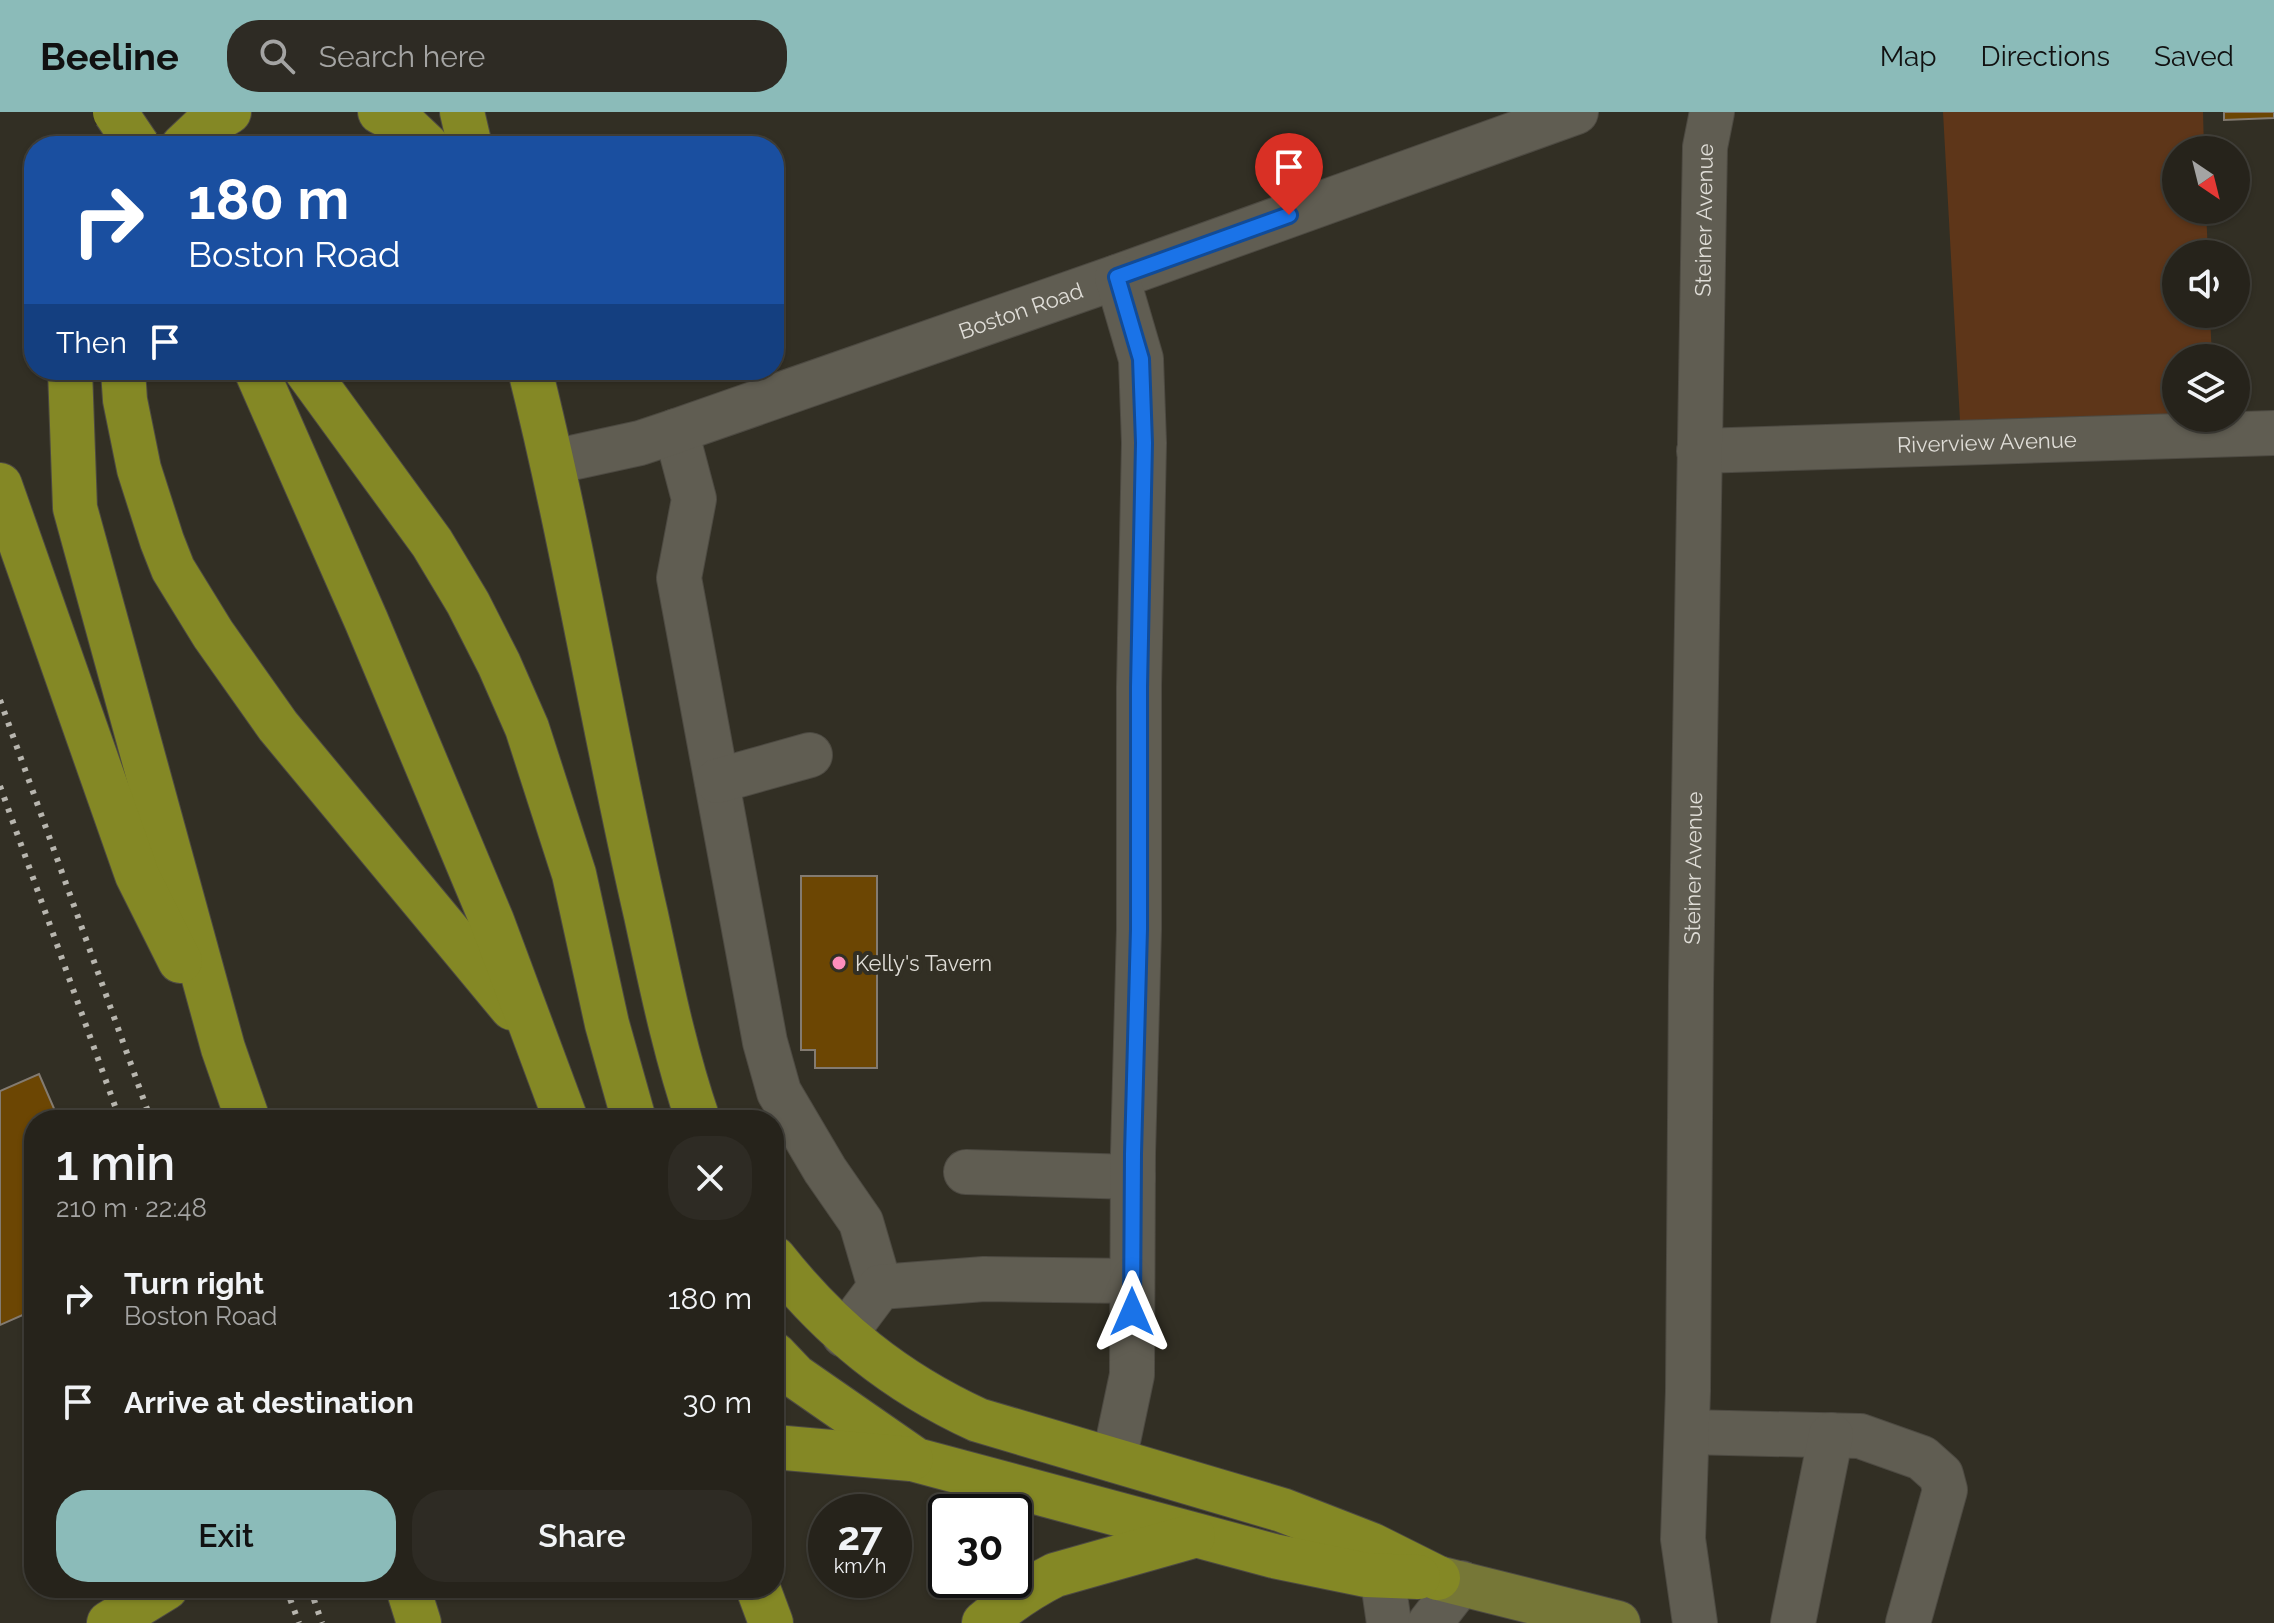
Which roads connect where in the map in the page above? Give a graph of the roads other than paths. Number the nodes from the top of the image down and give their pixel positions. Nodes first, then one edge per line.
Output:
1 (115, 112) edge
2 (128, 112) edge
3 (229, 112) edge
4 (380, 112) edge
5 (462, 112) edge
6 (1576, 112) edge
7 (1712, 112) edge
8 (119, 136) edge
9 (131, 136) edge
10 (194, 136) edge
11 (416, 136) edge
12 (468, 136) edge
13 (1117, 277) junction
14 (70, 380) edge
15 (124, 380) edge
16 (260, 380) edge
17 (313, 380) edge
18 (532, 380) edge
19 (676, 431) junction
20 (2274, 433) edge
21 (1699, 451) junction
22 (553, 462) junction
23 (0, 485) edge
24 (810, 755) dead end
25 (717, 781) junction
26 (532, 1031) junction
27 (223, 1048) junction
28 (245, 1110) edge
29 (562, 1110) edge
30 (631, 1110) edge
31 (695, 1110) edge
32 (966, 1172) dead end
33 (1133, 1177) junction
34 (784, 1271) edge
35 (1132, 1281) junction
36 (880, 1287) junction
37 (844, 1335) junction
38 (784, 1364) edge
39 (1687, 1432) junction
40 (1831, 1435) junction
41 (784, 1448) edge
42 (916, 1460) junction
43 (1114, 1460) junction
44 (1194, 1536) junction
45 (1382, 1575) junction
46 (1450, 1580) junction
47 (127, 1598) edge
48 (149, 1598) edge
49 (411, 1598) edge
50 (762, 1598) edge
51 (107, 1623) edge
52 (419, 1623) edge
53 (771, 1623) edge
54 (984, 1623) edge
55 (1389, 1623) edge
56 (1430, 1623) edge
57 (1618, 1623) edge
58 (1695, 1623) edge
59 (1793, 1623) edge
60 (1908, 1623) edge

1 - 9 highway, bridge
2 - 8 highway
3 - 10 highway
4 - 11 highway
5 - 12 highway
6 - 13 street, Boston Road
7 - 21 street, Steiner Avenue
13 - 19 street, Boston Road
13 - 33 street
14 - 27 highway
15 - 26 highway
16 - 26 highway
17 - 30 highway
18 - 22 highway
19 - 22 street, Boston Road
19 - 25 street
20 - 21 street, Riverview Avenue
21 - 39 street, Steiner Avenue
22 - 31 highway
23 - 27 highway
24 - 25 street
25 - 36 street
26 - 29 highway
27 - 28 highway
32 - 33 street
33 - 35 street
34 - 37 highway
35 - 36 street
35 - 43 street
36 - 37 street
37 - 43 highway
38 - 42 highway
39 - 40 street
39 - 58 street, Steiner Avenue
40 - 59 street
40 - 60 street
41 - 42 highway
42 - 44 highway
43 - 46 highway
44 - 45 highway
44 - 54 highway
45 - 46 highway
45 - 55 street
46 - 56 street
46 - 57 main road
47 - 51 highway
48 - 51 highway
49 - 52 highway
50 - 53 highway

